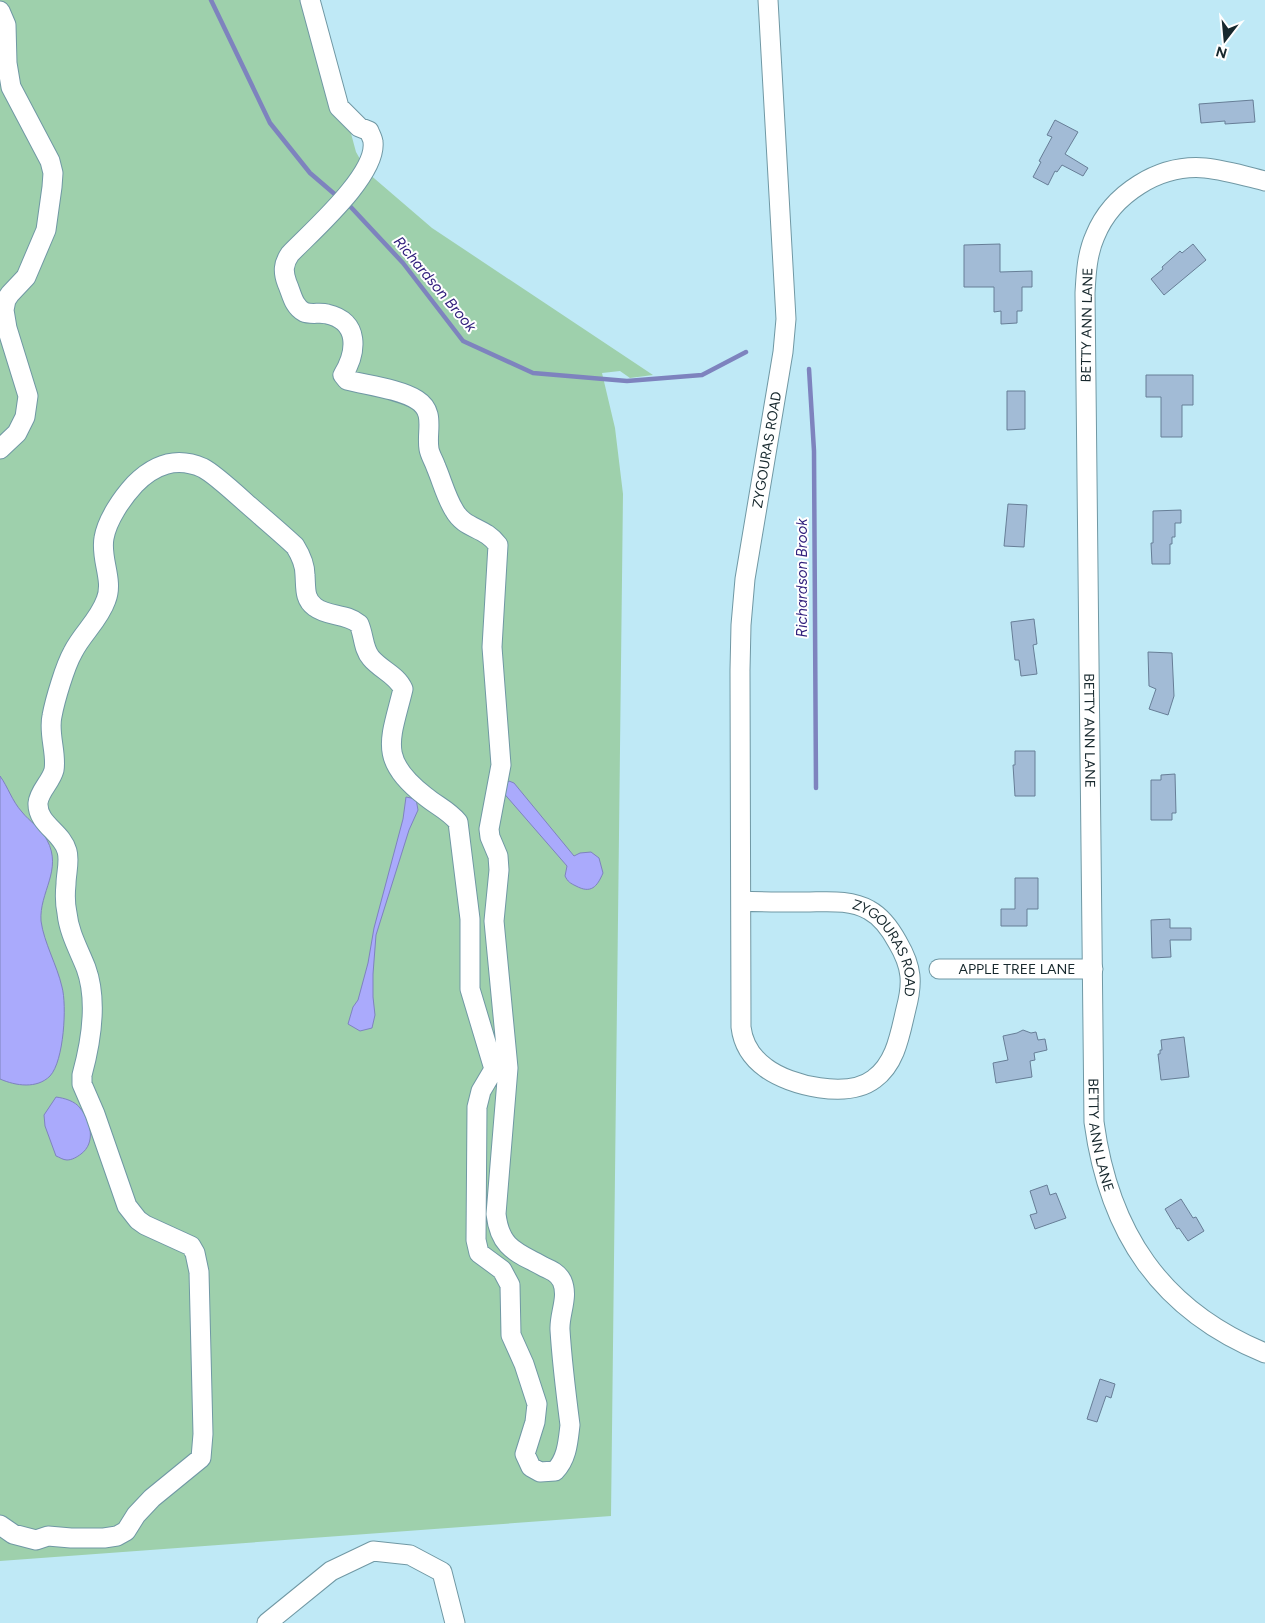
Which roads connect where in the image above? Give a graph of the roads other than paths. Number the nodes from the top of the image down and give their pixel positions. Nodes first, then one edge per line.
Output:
1 (310, 0) edge
2 (768, 0) edge
3 (0, 11) edge
4 (1265, 181) edge
5 (0, 449) edge
6 (741, 901) junction
7 (1093, 969) junction
8 (939, 970) dead end
9 (1265, 1354) edge
10 (1, 1527) edge
11 (266, 1623) edge
12 (455, 1623) edge

1 - 10 street
2 - 6 street, ZYGOURAS ROAD
3 - 5 street
4 - 7 street, BETTY ANN LANE
6 - 6 street, ZYGOURAS ROAD
7 - 8 street, APPLE TREE LANE
7 - 9 street, BETTY ANN LANE
11 - 12 street

